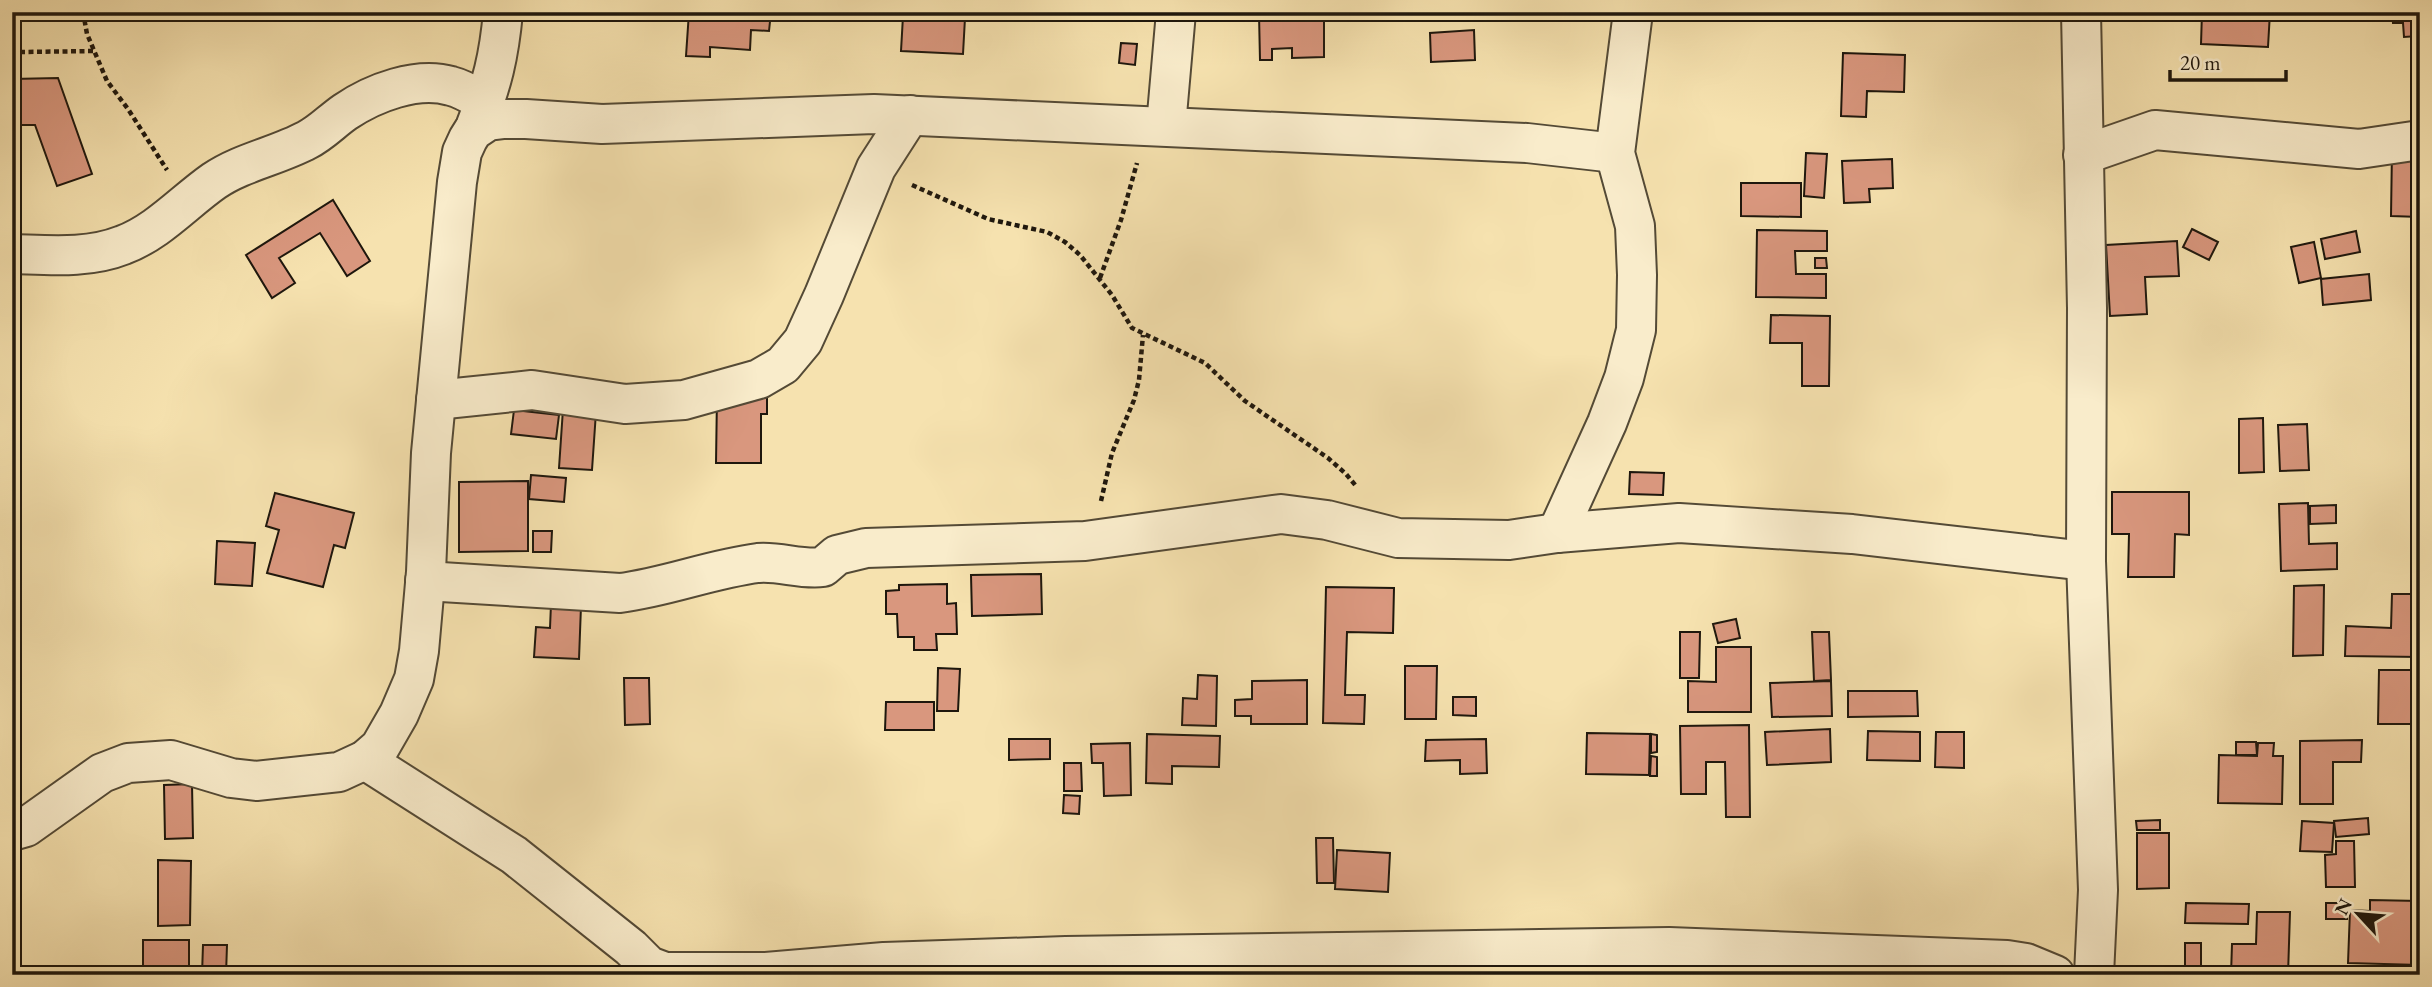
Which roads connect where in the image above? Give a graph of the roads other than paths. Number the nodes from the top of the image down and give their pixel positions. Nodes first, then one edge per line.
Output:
1 (503, 12) edge
2 (1176, 12) edge
3 (1633, 12) edge
4 (2081, 12) edge
5 (911, 116) junction
6 (479, 117) junction
7 (1151, 126) junction
8 (2420, 140) edge
9 (1615, 153) junction
10 (2084, 155) junction
11 (12, 254) edge
12 (436, 400) junction
13 (1557, 533) junction
14 (2086, 561) junction
15 (425, 581) junction
16 (365, 760) junction
17 (12, 831) edge
18 (2055, 975) edge
19 (2094, 975) edge

1 - 6 street
2 - 7 street
3 - 9 street
4 - 10 street
5 - 6 street
5 - 7 street
5 - 12 street
6 - 11 street
6 - 12 street
7 - 9 street
8 - 10 street
9 - 13 street
10 - 14 street
12 - 15 street
13 - 14 street
13 - 15 street
14 - 19 street
15 - 16 street
16 - 17 street
16 - 18 street

